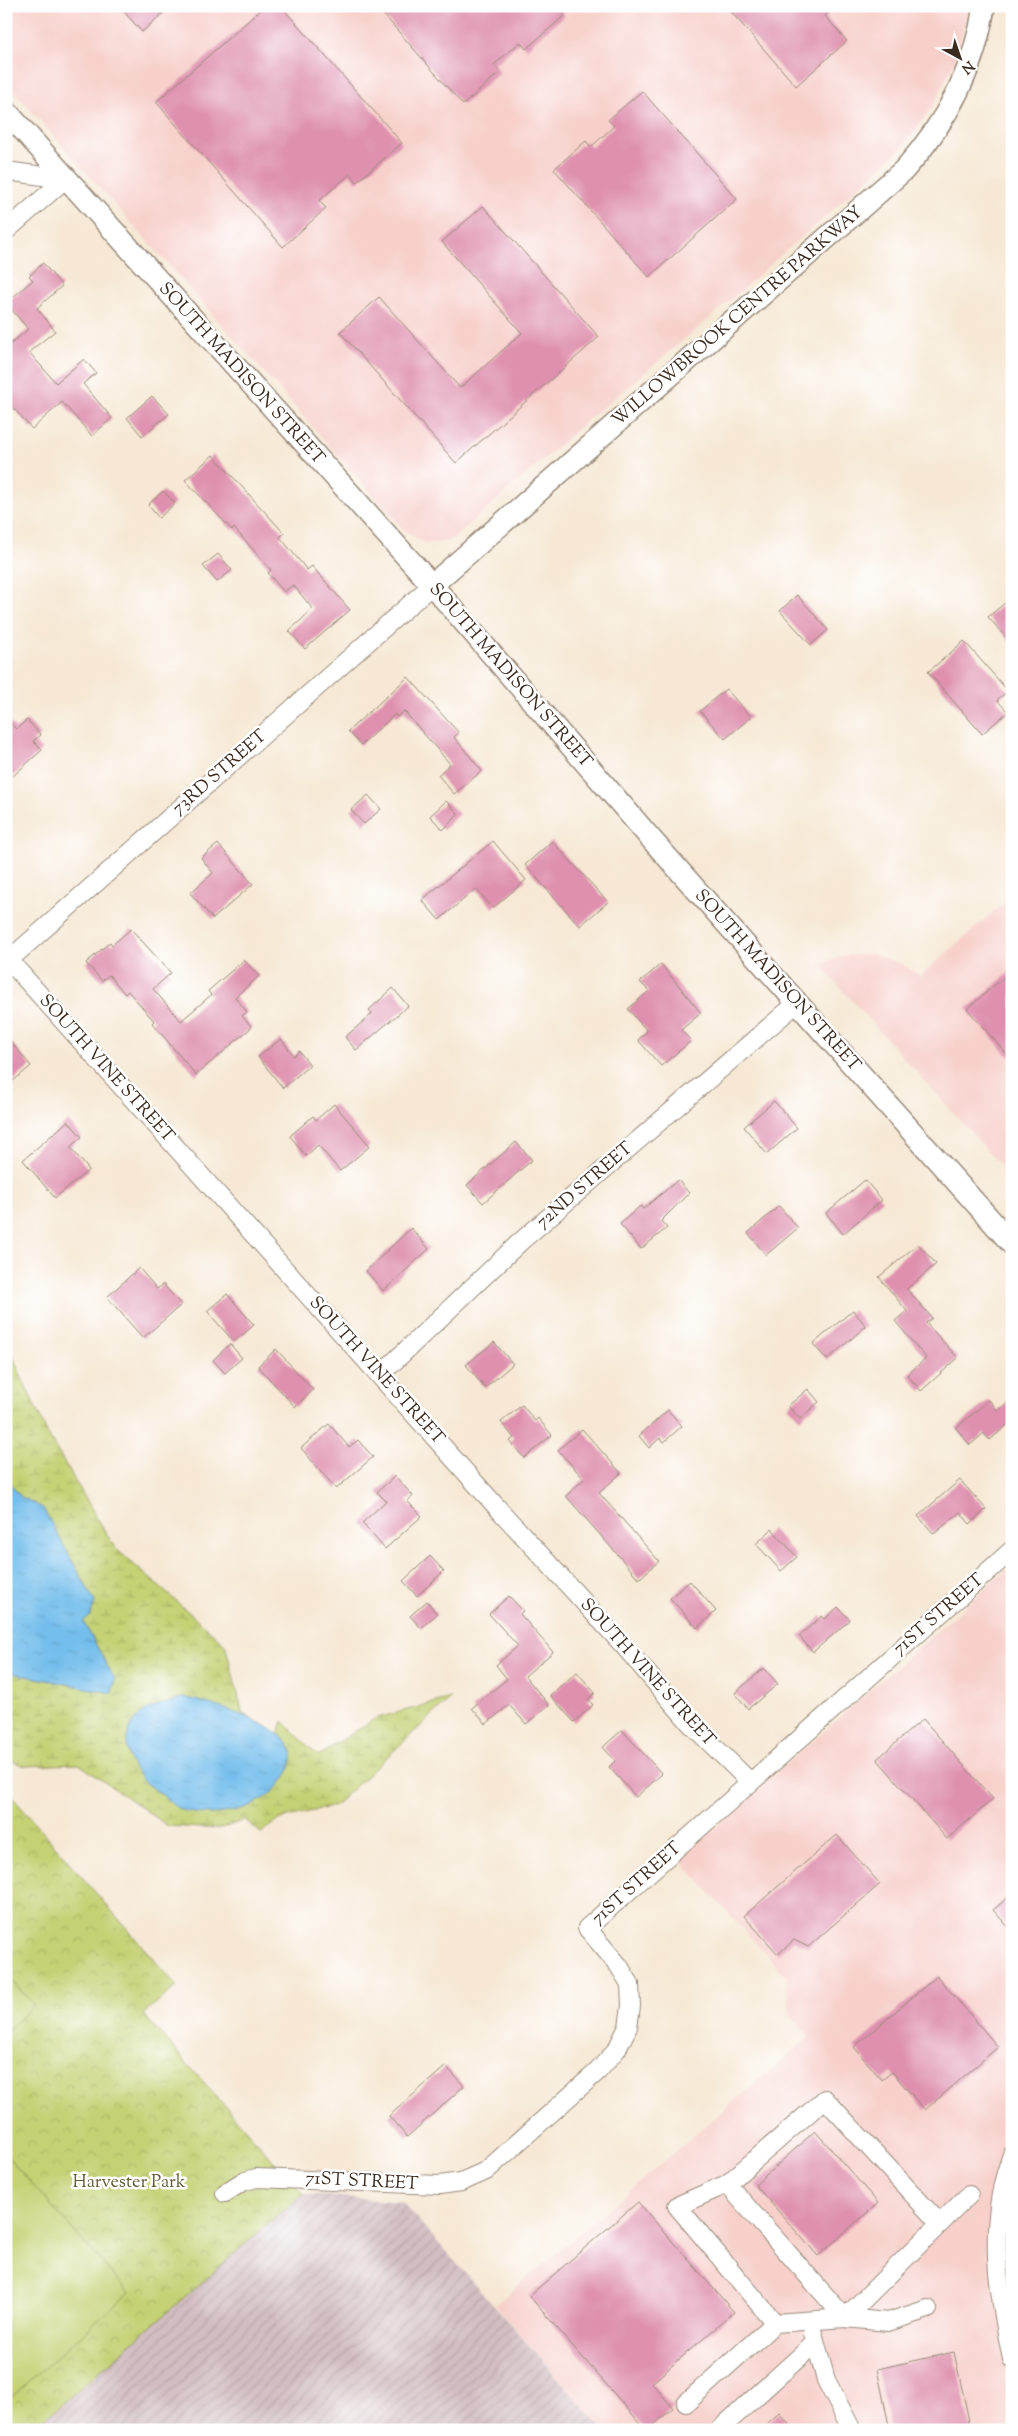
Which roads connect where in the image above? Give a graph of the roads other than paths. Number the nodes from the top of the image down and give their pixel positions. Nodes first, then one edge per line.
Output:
1 (984, 6) edge
2 (6, 111) edge
3 (6, 171) edge
4 (65, 179) junction
5 (6, 231) edge
6 (432, 585) junction
7 (7, 958) edge
8 (797, 1003) junction
9 (1012, 1244) edge
10 (380, 1375) junction
11 (1012, 1550) edge
12 (750, 1782) junction
13 (1012, 2155) edge
14 (727, 2184) junction
15 (224, 2193) dead end
16 (969, 2195) dead end
17 (940, 2224) junction
18 (928, 2309) dead end
19 (845, 2318) junction
20 (810, 2321) junction
21 (776, 2324) junction
22 (816, 2343) junction
23 (1012, 2359) edge
24 (686, 2403) dead end
25 (719, 2430) edge
26 (852, 2430) edge

1 - 6 street, WILLOWBROOK CENTRE PARKWAY
2 - 4 street, SOUTH MADISON STREET
3 - 4 street
4 - 5 street
4 - 6 street, SOUTH MADISON STREET
6 - 7 street, 73RD STREET
6 - 8 street, SOUTH MADISON STREET
7 - 10 street, SOUTH VINE STREET
8 - 9 street, SOUTH MADISON STREET
8 - 10 street, 72ND STREET
10 - 12 street, SOUTH VINE STREET
11 - 12 street, 71ST STREET
12 - 15 street, 71ST STREET
13 - 23 street
14 - 17 street
14 - 19 street
14 - 21 street
16 - 17 street
17 - 19 street
18 - 19 street
19 - 20 street
20 - 21 street
20 - 22 street
21 - 24 street
22 - 25 street
22 - 26 street

